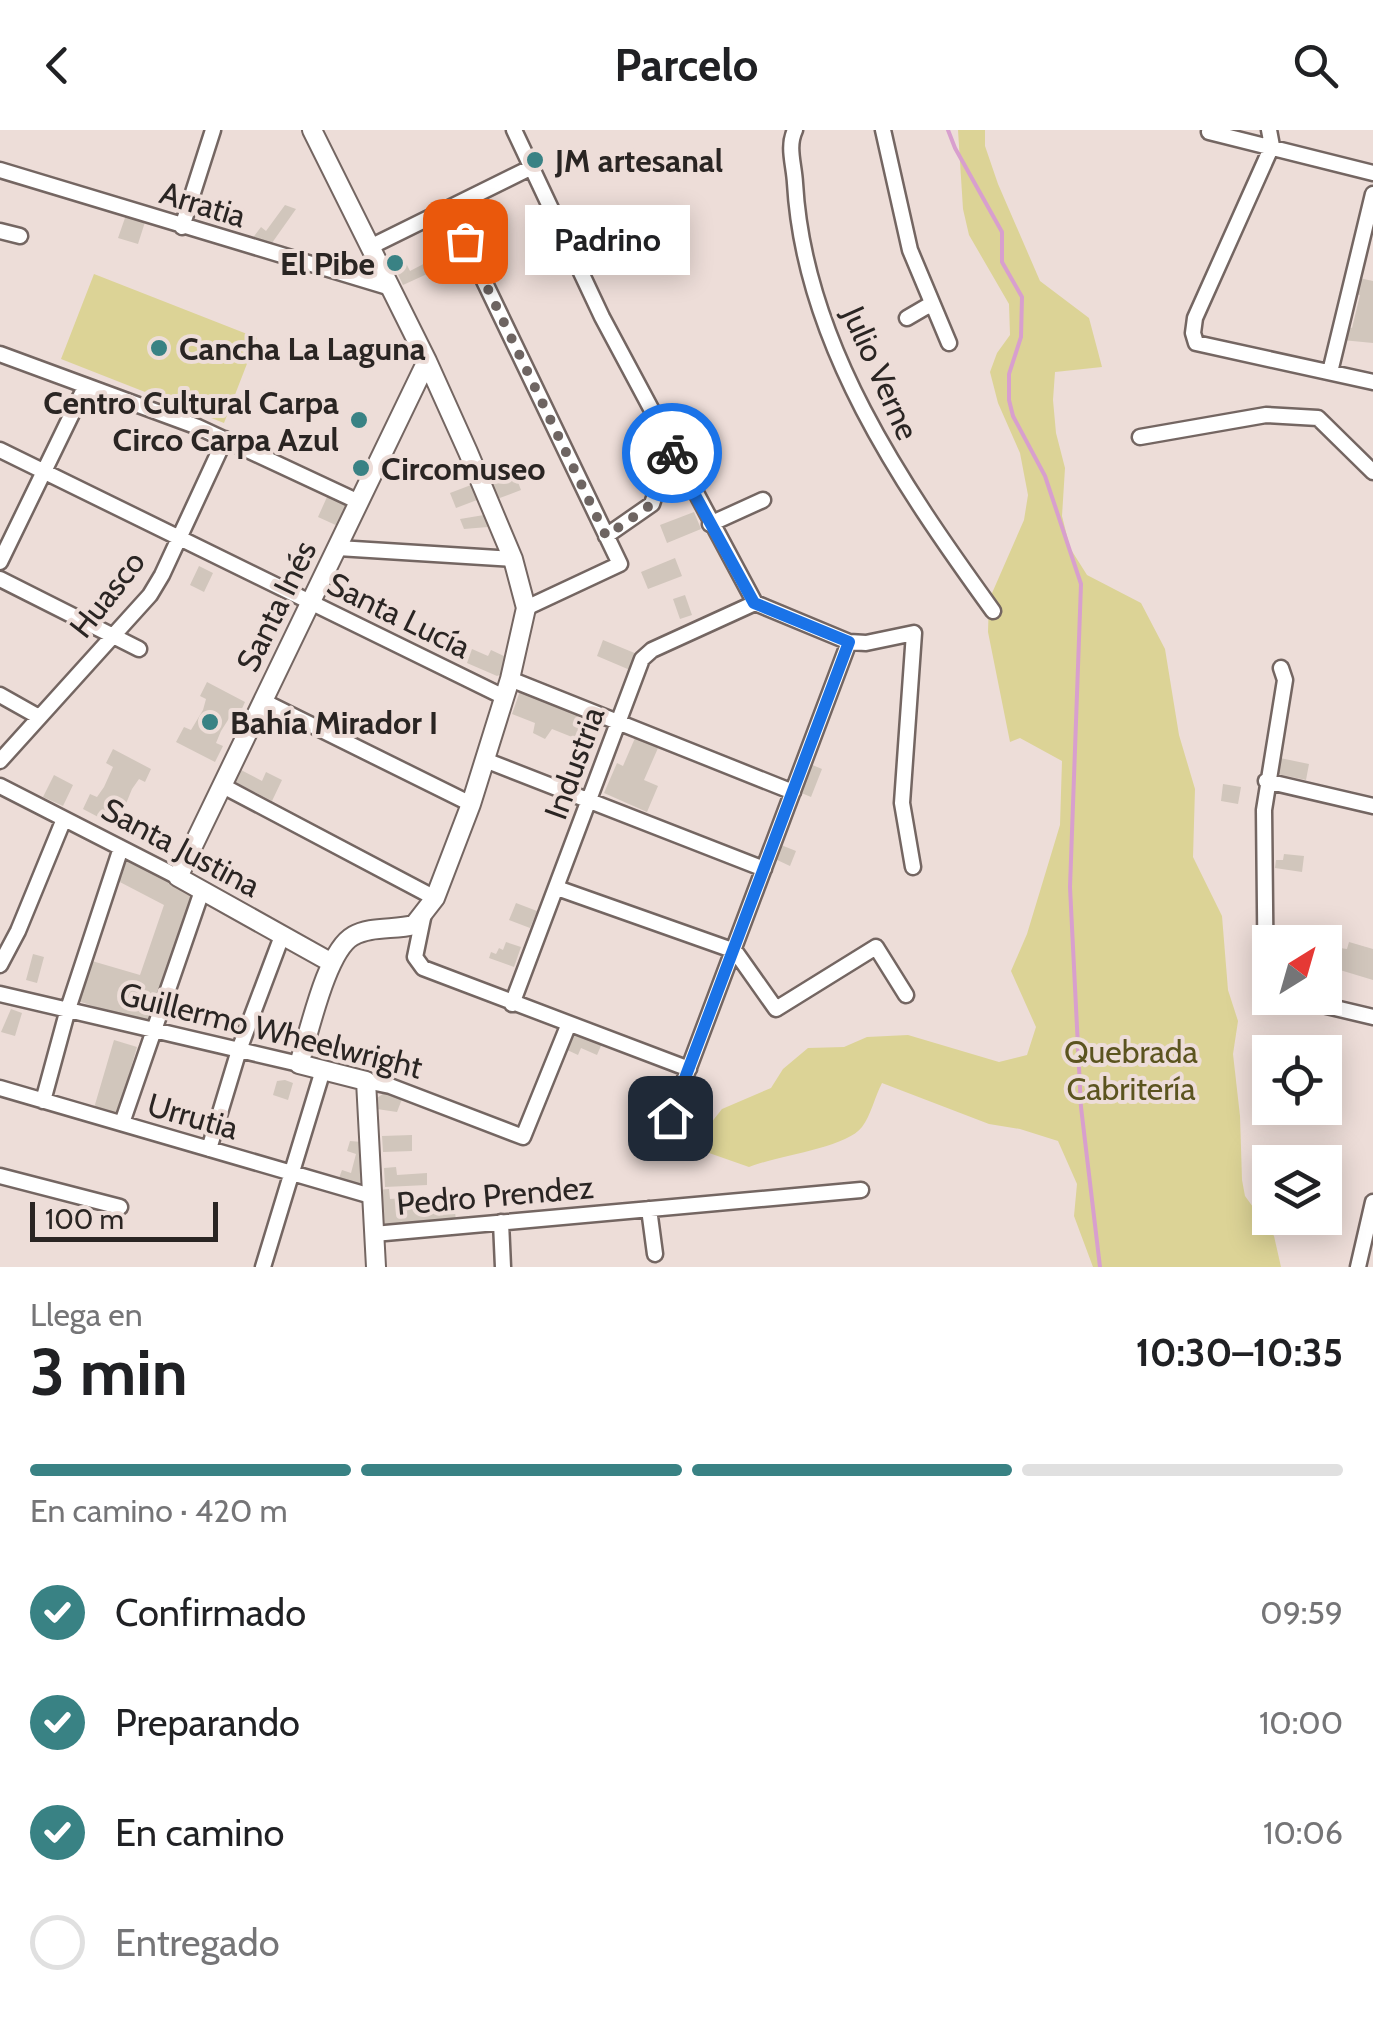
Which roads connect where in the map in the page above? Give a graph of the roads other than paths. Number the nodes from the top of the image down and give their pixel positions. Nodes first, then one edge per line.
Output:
1 (214, 130) edge
2 (312, 130) edge
3 (514, 130) edge
4 (795, 130) edge
5 (883, 130) edge
6 (1269, 130) edge
7 (1209, 132) edge
8 (1272, 146) junction
9 (532, 167) junction
10 (0, 170) edge
11 (1373, 173) edge
12 (1373, 194) edge
13 (449, 208) junction
14 (182, 227) junction
15 (0, 230) edge
16 (20, 236) dead end
17 (370, 247) junction
18 (391, 288) junction
19 (930, 304) junction
20 (906, 318) dead end
21 (949, 343) dead end
22 (0, 354) edge
23 (428, 361) junction
24 (1330, 372) junction
25 (1373, 382) edge
26 (86, 387) junction
27 (1140, 437) dead end
28 (224, 439) junction
29 (670, 449) junction
30 (0, 450) edge
31 (42, 471) junction
32 (1373, 472) edge
33 (763, 500) dead end
34 (359, 502) junction
35 (710, 524) junction
36 (606, 536) junction
37 (179, 538) junction
38 (338, 548) junction
39 (513, 559) junction
40 (0, 562) edge
41 (0, 579) edge
42 (311, 603) junction
43 (754, 603) junction
44 (526, 608) junction
45 (992, 611) dead end
46 (114, 637) junction
47 (849, 642) junction
48 (139, 649) dead end
49 (1281, 668) dead end
50 (507, 688) junction
51 (0, 696) edge
52 (264, 701) junction
53 (39, 717) junction
54 (618, 722) junction
55 (485, 760) junction
56 (0, 761) edge
57 (1266, 781) junction
58 (0, 786) edge
59 (223, 786) junction
60 (793, 792) junction
61 (590, 800) junction
62 (470, 804) junction
63 (1373, 806) edge
64 (64, 819) junction
65 (121, 848) junction
66 (913, 867) dead end
67 (764, 868) junction
68 (178, 877) junction
69 (557, 888) junction
70 (202, 891) junction
71 (435, 898) junction
72 (423, 918) junction
73 (1266, 925) edge
74 (282, 936) junction
75 (735, 951) junction
76 (332, 964) junction
77 (0, 965) edge
78 (0, 994) edge
79 (906, 995) dead end
80 (512, 1004) junction
81 (68, 1009) junction
82 (1342, 1010) edge
83 (1373, 1017) edge
84 (568, 1026) junction
85 (156, 1030) junction
86 (238, 1050) junction
87 (299, 1064) junction
88 (689, 1069) junction
89 (324, 1070) junction
90 (366, 1081) junction
91 (0, 1088) edge
92 (43, 1100) junction
93 (122, 1124) junction
94 (209, 1149) junction
95 (658, 1150) dead end
96 (292, 1173) junction
97 (0, 1176) edge
98 (861, 1190) dead end
99 (371, 1196) junction
100 (1373, 1202) edge
101 (120, 1207) dead end
102 (649, 1208) junction
103 (501, 1222) junction
104 (1370, 1226) edge
105 (374, 1234) junction
106 (655, 1254) dead end
107 (263, 1267) edge
108 (376, 1267) edge
109 (503, 1267) edge
110 (1358, 1267) edge

1 - 14 street
2 - 17 street
3 - 9 street
4 - 45 street, Julio Verne
5 - 19 street
6 - 8 street
7 - 8 street
8 - 11 street
8 - 24 street
9 - 13 street
9 - 29 street
10 - 14 street, Arratia
12 - 24 street
13 - 17 street
13 - 36 street
14 - 18 street, Arratia
15 - 16 street
17 - 18 street
18 - 23 street
19 - 20 street
19 - 21 street
22 - 26 street
23 - 34 street, Santa Inés
23 - 39 street
24 - 25 street
26 - 28 street
26 - 31 street
27 - 32 street
28 - 34 street
28 - 37 street, Huasco
29 - 35 street
29 - 36 street
30 - 31 street, Santa Lucía
31 - 37 street, Santa Lucía
31 - 40 street
33 - 35 street
34 - 38 street, Santa Inés
35 - 43 street
36 - 44 street
37 - 42 street, Santa Lucía
37 - 46 street, Huasco
38 - 39 street
38 - 42 street, Santa Inés
39 - 44 street
41 - 46 street
42 - 50 street, Santa Lucía
42 - 52 street, Santa Inés
43 - 47 street
43 - 54 street, Industria
44 - 50 street
46 - 48 street
46 - 53 street, Huasco
47 - 60 street
47 - 66 street
49 - 57 street
50 - 54 street, Santa Lucía
50 - 55 street
51 - 53 street
52 - 59 street, Santa Inés
52 - 62 street
53 - 56 street, Huasco
54 - 60 street, Santa Lucía
54 - 61 street, Industria
55 - 61 street
55 - 62 street
57 - 63 street
57 - 73 street
58 - 64 street, Santa Justina
59 - 68 street, Santa Inés
59 - 71 street
60 - 67 street
61 - 67 street
61 - 69 street, Industria
62 - 71 street
64 - 65 street, Santa Justina
64 - 77 street
65 - 68 street, Santa Justina
65 - 81 street
67 - 75 street
68 - 70 street, Santa Justina
69 - 75 street
69 - 80 street, Industria
70 - 74 street, Santa Justina
70 - 85 street
71 - 72 street
72 - 76 street
72 - 80 street
74 - 76 street, Santa Justina
74 - 86 street
75 - 79 street
75 - 88 street
76 - 87 street
78 - 81 street, Guillermo Wheelwright
80 - 84 street
81 - 85 street, Guillermo Wheelwright
81 - 92 street
82 - 83 street
84 - 88 street
84 - 90 street, Guillermo Wheelwright
85 - 86 street, Guillermo Wheelwright
85 - 93 street
86 - 87 street, Guillermo Wheelwright
86 - 94 street
87 - 89 street, Guillermo Wheelwright
88 - 95 street
89 - 90 street, Guillermo Wheelwright
89 - 96 street
90 - 99 street
91 - 92 street, Urrutia
92 - 93 street, Urrutia
93 - 94 street, Urrutia
94 - 96 street, Urrutia
96 - 99 street, Urrutia
96 - 107 street
97 - 101 street
98 - 102 street, Pedro Prendez
99 - 105 street
100 - 104 street
102 - 103 street, Pedro Prendez
102 - 106 street
103 - 105 street, Pedro Prendez
103 - 109 street
104 - 110 street
105 - 108 street

